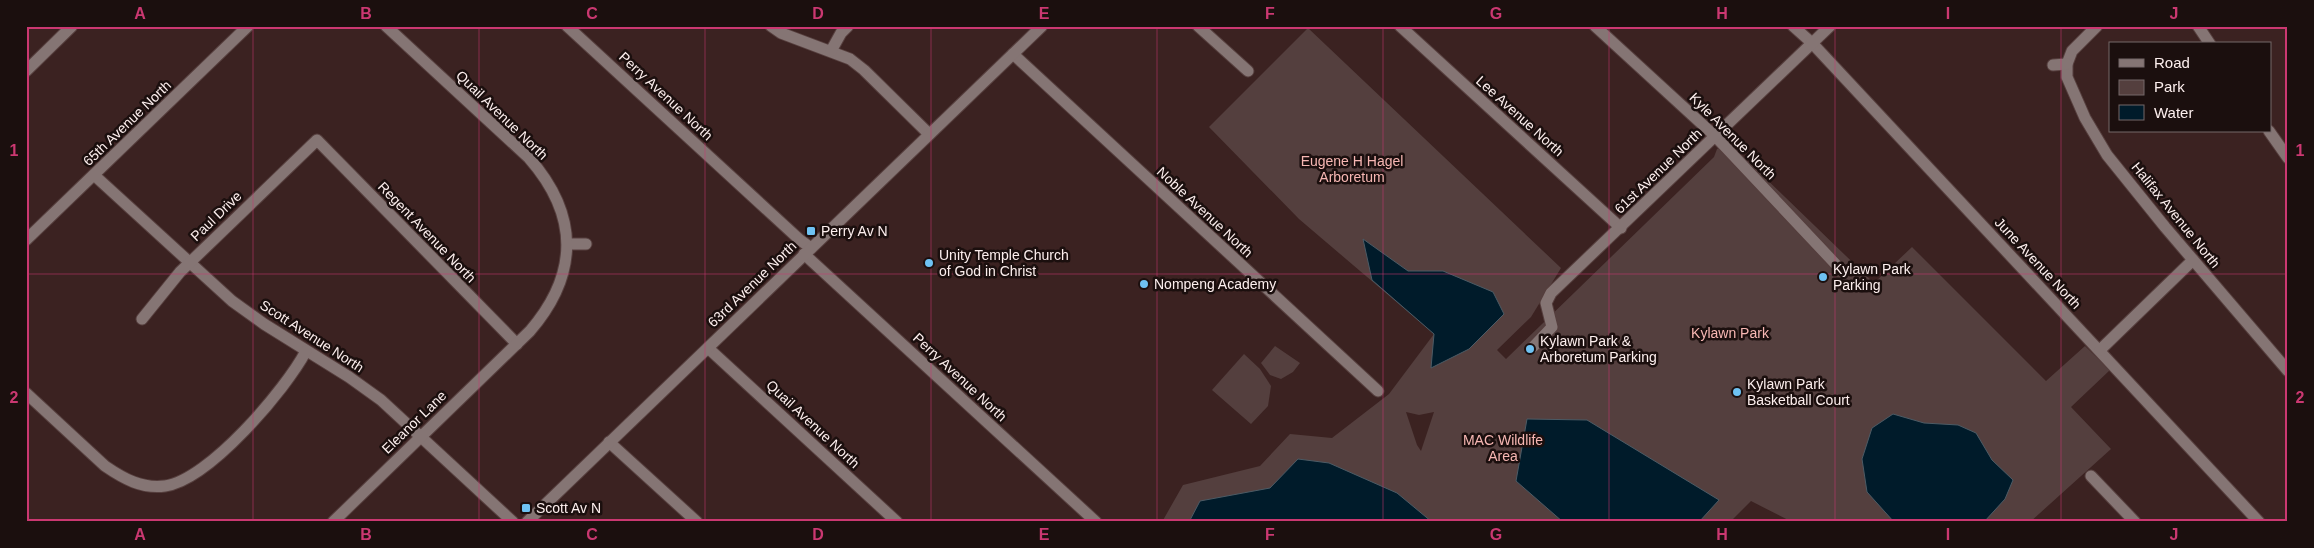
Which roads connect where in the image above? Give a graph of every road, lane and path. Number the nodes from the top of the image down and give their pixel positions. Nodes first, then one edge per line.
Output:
1 (72, 26) edge
2 (248, 26) edge
3 (386, 26) edge
4 (568, 26) edge
5 (771, 26) edge
6 (848, 26) edge
7 (1042, 26) edge
8 (1198, 26) edge
9 (1400, 26) edge
10 (1595, 26) edge
11 (1793, 26) edge
12 (1830, 26) edge
13 (2096, 26) edge
14 (2198, 26) edge
15 (2209, 42) edge
16 (1812, 43) junction
17 (831, 51) junction
18 (1012, 54) junction
19 (2067, 64) junction
20 (2053, 65) dead end
21 (26, 71) edge
22 (1248, 71) dead end
23 (2270, 132) edge
24 (929, 134) junction
25 (1715, 136) junction
26 (317, 140) joint
27 (2288, 158) edge
28 (94, 175) junction
29 (1621, 228) junction
30 (26, 240) edge
31 (568, 244) junction
32 (586, 244) dead end
33 (808, 251) junction
34 (2193, 260) junction
35 (189, 263) junction
36 (1843, 272) dead end
37 (142, 320) dead end
38 (516, 344) junction
39 (1533, 347) dead end
40 (708, 348) junction
41 (306, 350) junction
42 (2100, 350) junction
43 (2288, 371) edge
44 (1378, 391) dead end
45 (26, 393) edge
46 (422, 436) junction
47 (609, 442) junction
48 (2091, 476) dead end
49 (2130, 520) edge
50 (333, 522) edge
51 (513, 522) edge
52 (527, 522) edge
53 (697, 522) edge
54 (897, 522) edge
55 (1096, 522) edge
56 (2259, 522) edge

1 - 21 street
2 - 28 street, 65th Avenue North
3 - 31 street, Quail Avenue North
4 - 33 street, Perry Avenue North
5 - 17 street
6 - 17 street
7 - 18 street, 63rd Avenue North
8 - 22 street
9 - 29 street, Lee Avenue North
10 - 25 street, Kyle Avenue North
11 - 16 street, June Avenue North
12 - 16 street, 61st Avenue North
13 - 19 street
14 - 15 street
16 - 25 street, 61st Avenue North
16 - 42 street, June Avenue North
17 - 24 street
18 - 24 street, 63rd Avenue North
18 - 44 street, Noble Avenue North
19 - 20 street
19 - 34 street, Halifax Avenue North
23 - 27 street
24 - 33 street, 63rd Avenue North
25 - 29 street, 61st Avenue North
25 - 36 street, Kyle Avenue North
26 - 35 street, Paul Drive
26 - 38 street, Regent Avenue North
28 - 30 street, 65th Avenue North
28 - 35 street, Scott Avenue North
29 - 39 street, 61st Avenue North
31 - 32 street
31 - 38 street, Quail Avenue North
33 - 40 street, 63rd Avenue North
33 - 55 street, Perry Avenue North
34 - 42 street
34 - 43 street, Halifax Avenue North
35 - 37 street, Paul Drive
35 - 41 street, Scott Avenue North
38 - 46 street, Eleanor Lane
40 - 47 street, 63rd Avenue North
40 - 54 street, Quail Avenue North
41 - 45 street
41 - 46 street, Scott Avenue North
42 - 56 street, June Avenue North
46 - 50 street, Eleanor Lane
46 - 51 street, Scott Avenue North
47 - 52 street, 63rd Avenue North
47 - 53 street
48 - 49 street

